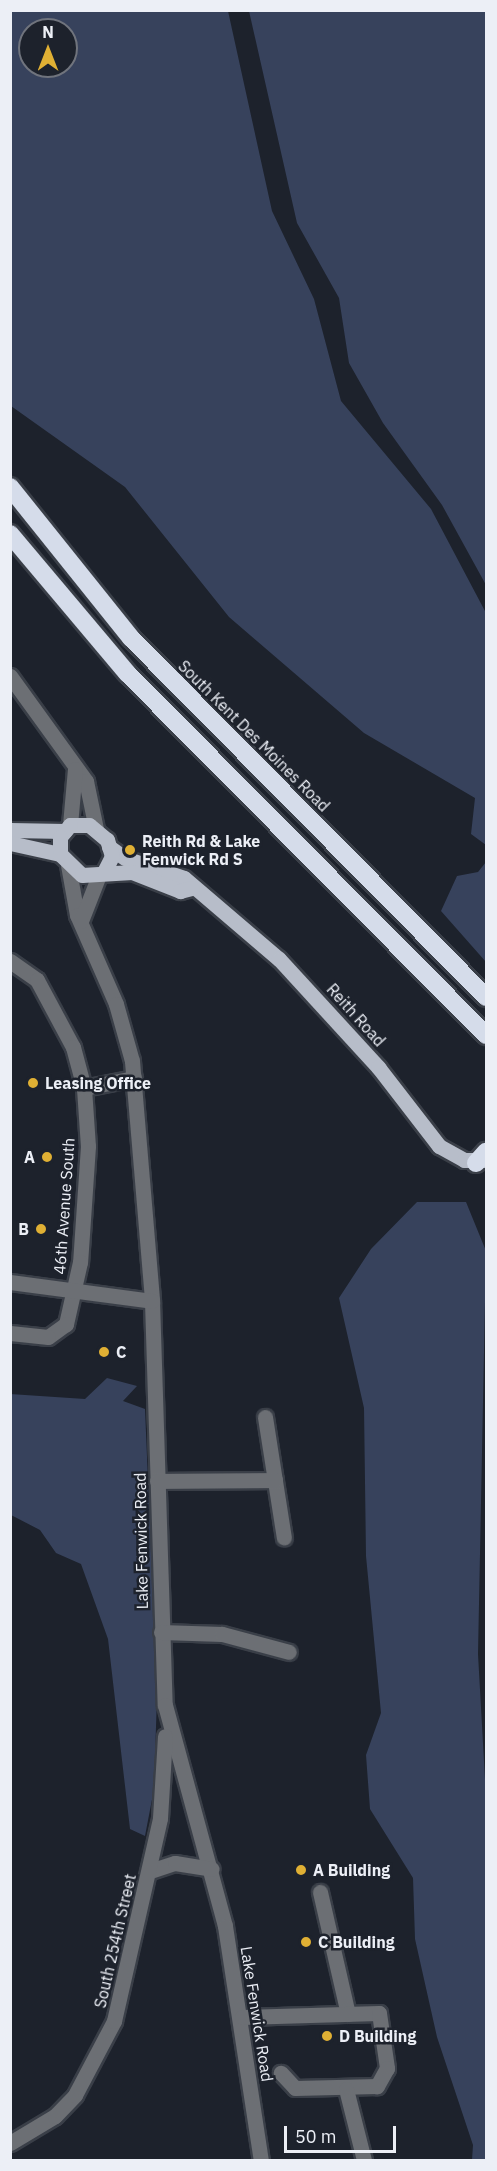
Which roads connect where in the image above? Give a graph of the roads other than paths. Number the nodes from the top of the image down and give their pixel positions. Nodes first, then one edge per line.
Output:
1 (10, 487) edge
2 (10, 534) edge
3 (10, 676) edge
4 (75, 770) junction
5 (68, 828) junction
6 (96, 829) junction
7 (10, 830) edge
8 (10, 843) edge
9 (109, 847) junction
10 (64, 860) junction
11 (102, 873) junction
12 (192, 888) junction
13 (81, 921) junction
14 (10, 961) edge
15 (486, 997) edge
16 (486, 1035) edge
17 (134, 1078) junction
18 (84, 1088) junction
19 (484, 1159) edge
20 (10, 1282) edge
21 (75, 1291) junction
22 (152, 1301) junction
23 (10, 1333) edge
24 (265, 1418) dead end
25 (275, 1480) junction
26 (157, 1481) junction
27 (284, 1538) dead end
28 (161, 1632) junction
29 (289, 1652) dead end
30 (165, 1705) junction
31 (212, 1869) junction
32 (150, 1871) junction
33 (320, 1892) dead end
34 (348, 2013) junction
35 (242, 2017) junction
36 (281, 2073) dead end
37 (346, 2089) junction
38 (10, 2143) edge
39 (261, 2160) edge
40 (364, 2160) edge

1 - 15 highway, South Kent Des Moines Road
2 - 16 highway
3 - 4 street
4 - 5 street
4 - 6 street
5 - 6 main road
5 - 7 main road
5 - 10 main road
6 - 9 main road, Reith Road
8 - 10 main road
9 - 11 main road
9 - 12 main road, Reith Road
10 - 11 main road
10 - 13 street, Lake Fenwick Road
11 - 12 main road
11 - 13 street
12 - 19 main road, Reith Road
13 - 17 street, Lake Fenwick Road
14 - 18 street, 46th Avenue South
17 - 18 street
17 - 22 street, Lake Fenwick Road
18 - 21 street, 46th Avenue South
20 - 21 street
21 - 22 street
21 - 23 street, 46th Avenue South
22 - 26 street, Lake Fenwick Road
24 - 25 street
25 - 26 street
25 - 27 street
26 - 28 street, Lake Fenwick Road
28 - 29 street
28 - 30 street, Lake Fenwick Road
30 - 31 street, Lake Fenwick Road
30 - 32 street, South 254th Street
31 - 32 street
31 - 35 street, Lake Fenwick Road
32 - 38 street, South 254th Street
33 - 34 street
34 - 35 street
34 - 37 street
35 - 39 street, Lake Fenwick Road
36 - 37 street
37 - 40 street

